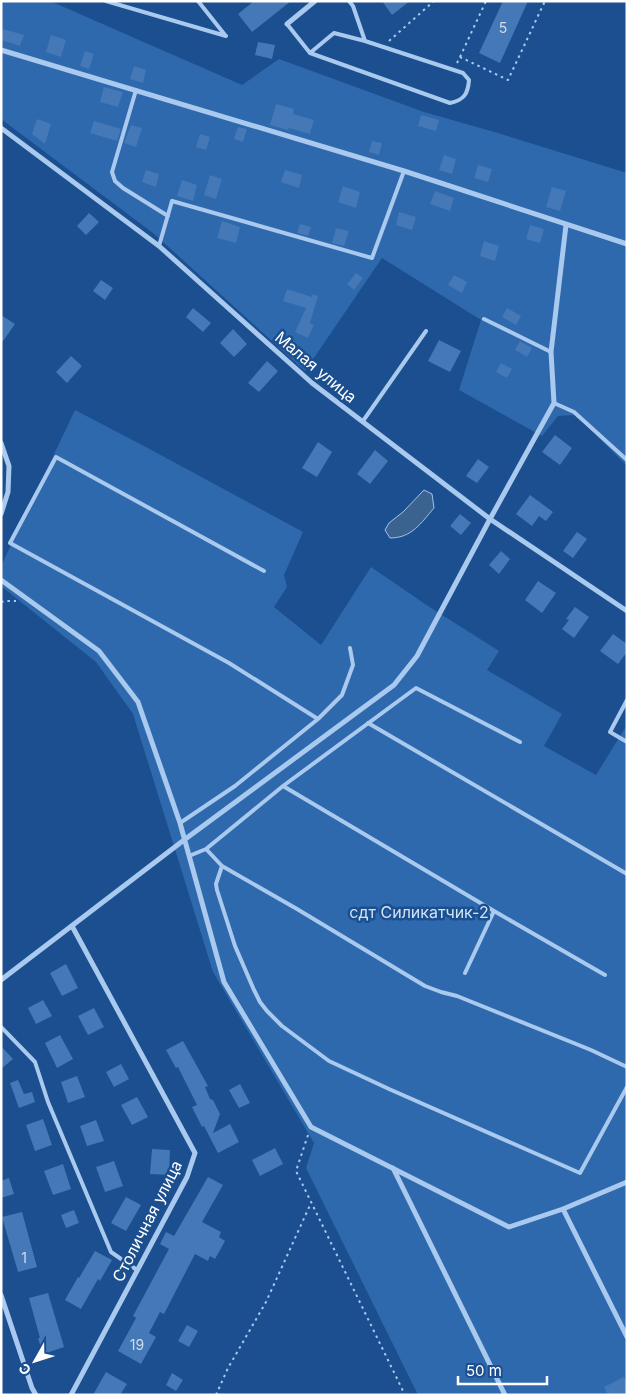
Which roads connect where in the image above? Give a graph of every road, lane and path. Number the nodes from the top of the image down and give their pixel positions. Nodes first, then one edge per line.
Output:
1 (106, 1) edge
2 (198, 1) edge
3 (315, 1) edge
4 (349, 1) edge
5 (434, 1) edge
6 (486, 1) edge
7 (546, 1) edge
8 (287, 24) joint
9 (365, 41) junction
10 (382, 47) junction
11 (1, 50) edge
12 (310, 53) junction
13 (460, 57) junction
14 (453, 70) junction
15 (136, 90) junction
16 (1, 128) edge
17 (404, 171) junction
18 (168, 216) junction
19 (566, 225) junction
20 (627, 244) edge
21 (159, 246) junction
22 (484, 319) dead end
23 (426, 331) dead end
24 (551, 352) junction
25 (554, 403) junction
26 (363, 421) junction
27 (1, 443) edge
28 (627, 460) edge
29 (1, 514) edge
30 (490, 518) junction
31 (264, 571) dead end
32 (1, 580) edge
33 (627, 611) edge
34 (350, 648) dead end
35 (627, 700) edge
36 (318, 719) junction
37 (368, 723) junction
38 (520, 742) dead end
39 (627, 742) edge
40 (282, 786) junction
41 (180, 822) junction
42 (184, 840) junction
43 (206, 849) junction
44 (189, 856) junction
45 (222, 866) junction
46 (627, 874) edge
47 (494, 911) junction
48 (72, 926) junction
49 (465, 973) dead end
50 (605, 975) dead end
51 (1, 980) edge
52 (1, 1027) edge
53 (627, 1067) edge
54 (627, 1087) edge
55 (311, 1127) junction
56 (393, 1168) junction
57 (627, 1182) edge
58 (311, 1202) junction
59 (563, 1209) junction
60 (137, 1270) junction
61 (1, 1295) edge
62 (627, 1337) edge
63 (36, 1395) edge
64 (71, 1395) edge
65 (216, 1395) edge
66 (405, 1395) edge
67 (504, 1395) edge

1 - 2 lane
3 - 8 street
4 - 9 lane
5 - 10 path
6 - 13 path
7 - 13 path
8 - 12 lane
9 - 10 lane
9 - 12 lane
10 - 14 lane
11 - 15 street
12 - 14 lane
13 - 14 path
15 - 17 street
15 - 18 lane
16 - 21 street, Малая улица
17 - 18 lane
17 - 19 street
18 - 21 lane
19 - 20 street
19 - 24 street
21 - 26 street, Малая улица
22 - 24 lane
23 - 26 lane
24 - 25 street
25 - 28 lane
25 - 30 street
26 - 30 street, Малая улица
27 - 29 street
30 - 33 street, Малая улица
30 - 42 street
31 - 36 lane
32 - 41 street
34 - 36 lane
35 - 39 lane
36 - 41 lane
37 - 38 lane
37 - 40 lane
37 - 46 lane
40 - 43 lane
40 - 47 lane
41 - 42 street
42 - 44 street
42 - 48 street
43 - 44 lane
43 - 45 lane
44 - 55 street
45 - 53 lane
45 - 54 lane
47 - 49 lane
47 - 50 lane
48 - 51 street
48 - 60 street, Столичная улица
52 - 60 lane
55 - 56 street
55 - 58 path
56 - 59 street
56 - 67 street
57 - 59 street
58 - 65 path
58 - 66 path
59 - 62 street
60 - 64 street, Столичная улица
61 - 63 street

